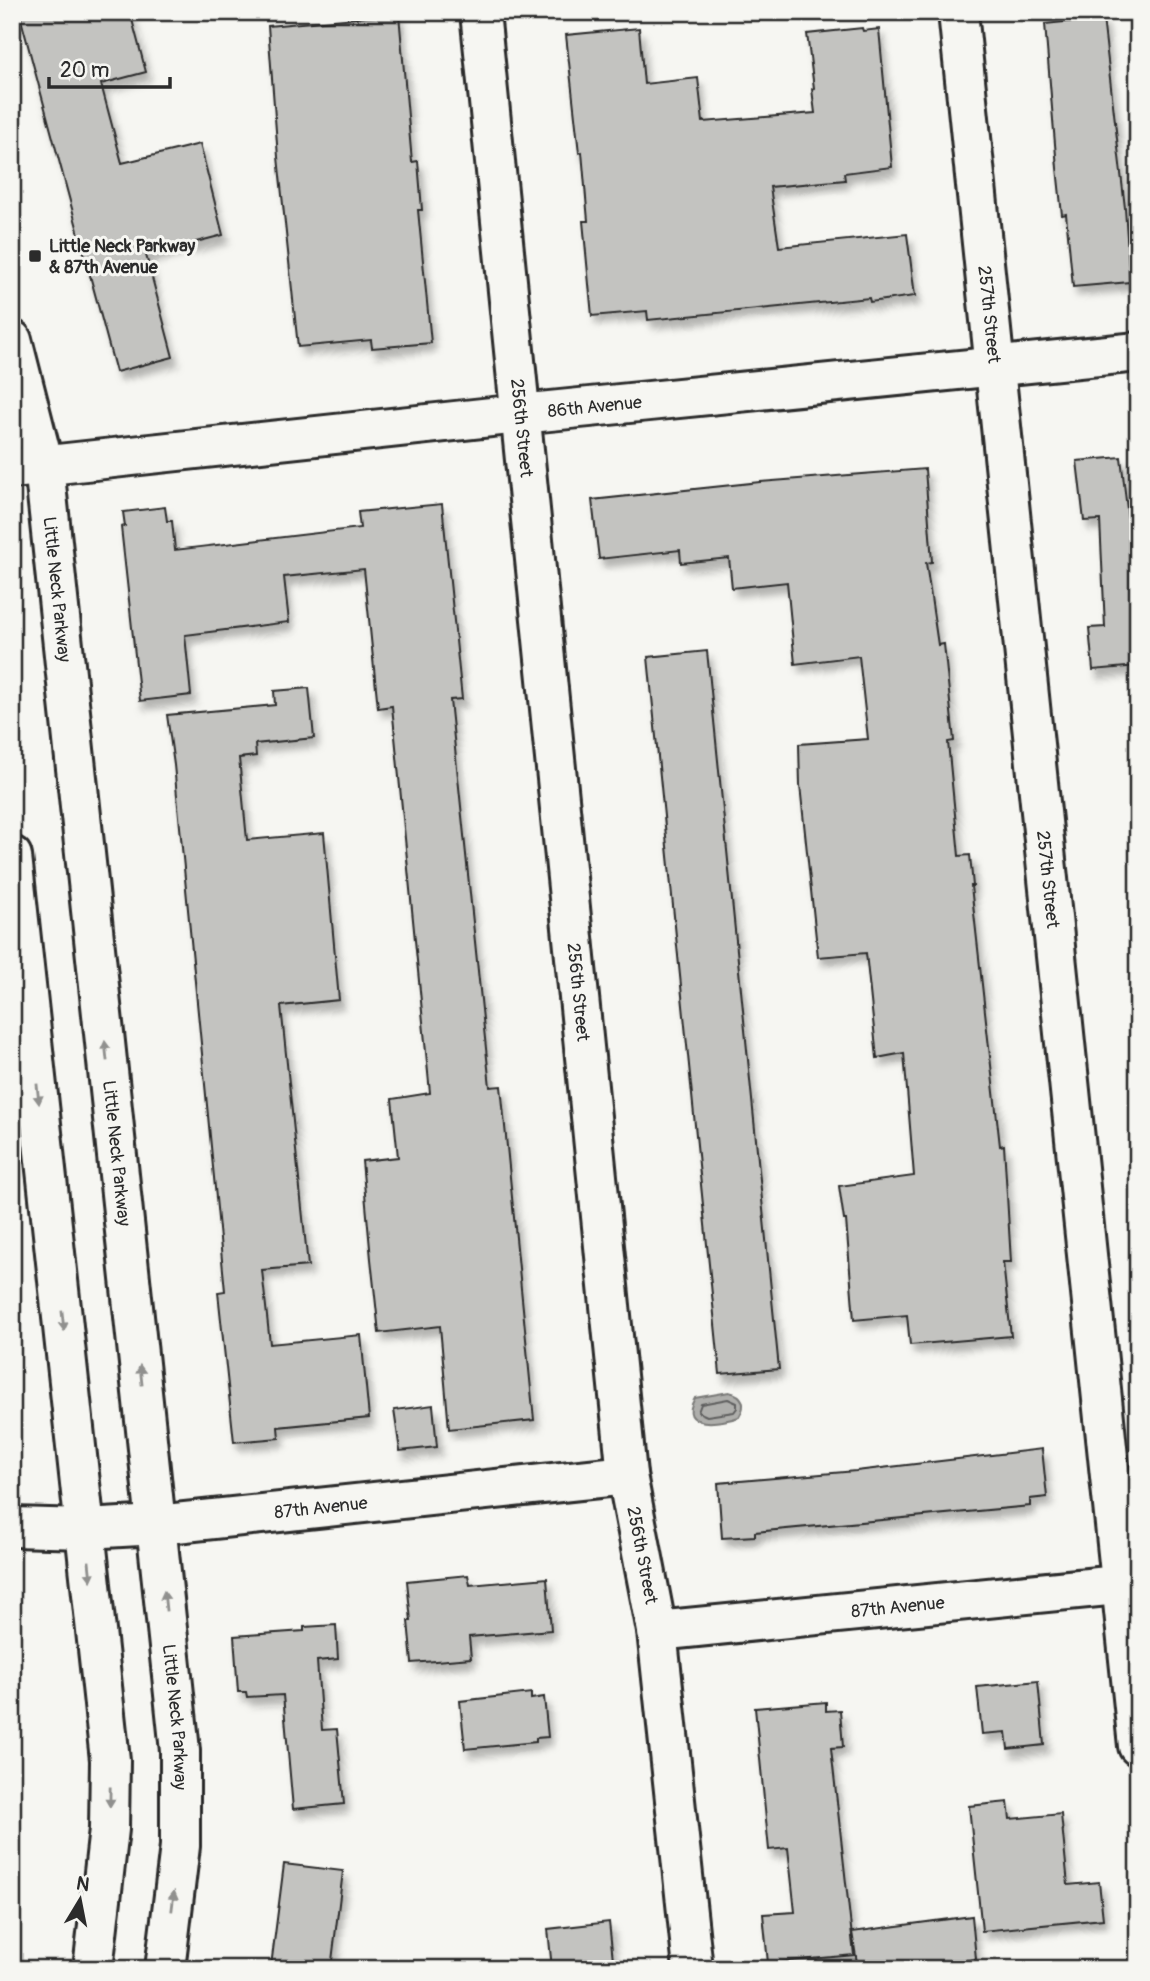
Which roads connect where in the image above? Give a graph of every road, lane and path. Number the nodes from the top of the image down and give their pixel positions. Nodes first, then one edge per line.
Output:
1 (480, 12) edge
2 (958, 12) edge
3 (12, 340) edge
4 (1138, 352) edge
5 (994, 366) junction
6 (520, 414) junction
7 (28, 468) edge
8 (12, 856) edge
9 (627, 1475) junction
10 (157, 1525) junction
11 (12, 1527) edge
12 (86, 1529) junction
13 (1130, 1584) edge
14 (657, 1631) junction
15 (1138, 1746) edge
16 (93, 1969) edge
17 (165, 1969) edge
18 (693, 1969) edge

1 - 6 street, 256th Street
2 - 5 street, 257th Street
3 - 7 street, Little Neck Parkway
4 - 5 street, 86th Avenue
5 - 6 street, 86th Avenue
5 - 13 street, 257th Street
6 - 7 street, 86th Avenue
6 - 9 street, 256th Street
10 -> 7 street, Little Neck Parkway
8 -> 12 street
9 - 10 street, 87th Avenue
9 - 14 street, 256th Street
10 - 12 street, 87th Avenue
17 -> 10 street, Little Neck Parkway
11 - 12 street, 87th Avenue
12 -> 16 street
13 - 14 street, 87th Avenue
13 - 15 street, 257th Street
14 - 18 street, 256th Street

